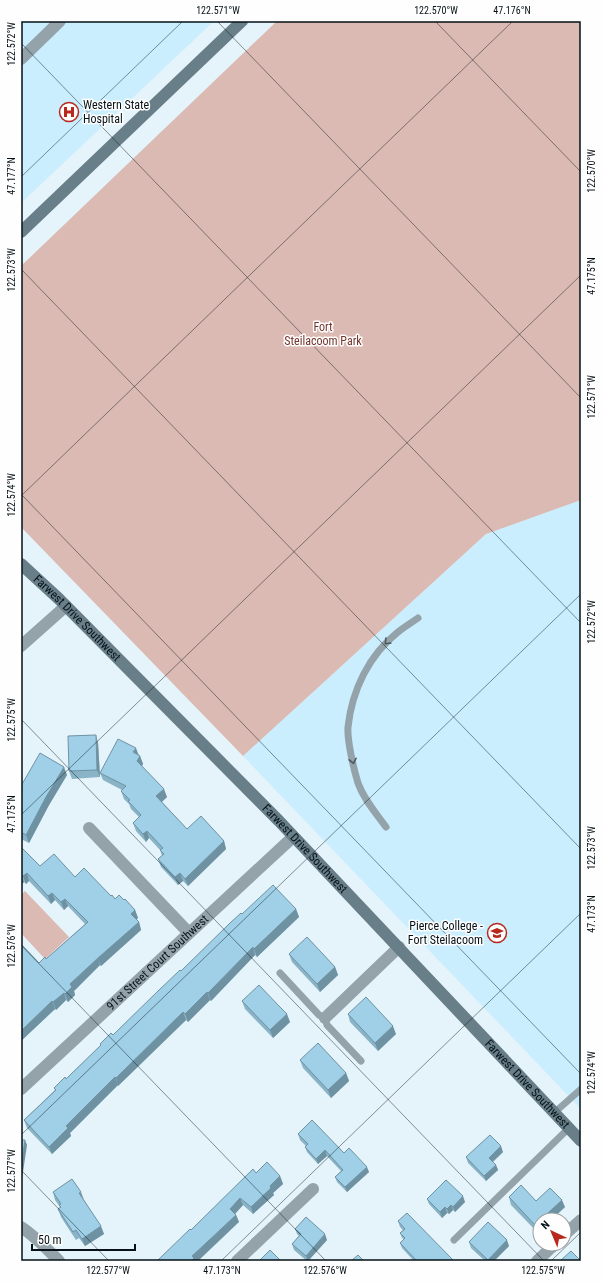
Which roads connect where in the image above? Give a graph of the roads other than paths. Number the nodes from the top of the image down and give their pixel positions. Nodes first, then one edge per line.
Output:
1 (60, 21) edge
2 (242, 21) edge
3 (21, 59) edge
4 (21, 232) edge
5 (21, 564) edge
6 (66, 606) junction
7 (418, 618) dead end
8 (21, 646) edge
9 (386, 827) dead end
10 (89, 828) dead end
11 (293, 837) junction
12 (189, 933) junction
13 (399, 947) junction
14 (280, 973) dead end
15 (325, 1018) junction
16 (361, 1061) dead end
17 (21, 1089) edge
18 (581, 1089) edge
19 (554, 1113) junction
20 (569, 1128) junction
21 (581, 1141) edge
22 (313, 1189) dead end
23 (580, 1222) edge
24 (21, 1227) edge
25 (572, 1228) edge
26 (454, 1240) dead end
27 (547, 1252) edge
28 (59, 1261) edge
29 (237, 1261) edge
30 (537, 1261) edge

1 - 3 street
2 - 4 street
5 - 6 street, Farwest Drive Southwest
6 - 8 street
6 - 11 street, Farwest Drive Southwest
7 -> 9 lane
10 - 12 street
11 - 12 street, 91st Street Court Southwest
11 - 13 street, Farwest Drive Southwest
12 - 17 street, 91st Street Court Southwest
13 - 15 street
13 - 19 street, Farwest Drive Southwest
14 - 15 lane
15 - 16 lane
18 - 19 lane
19 - 20 street, Farwest Drive Southwest
20 - 21 street, Farwest Drive Southwest
20 - 26 lane
22 - 29 street
23 - 25 street
24 - 28 street
27 - 30 street

